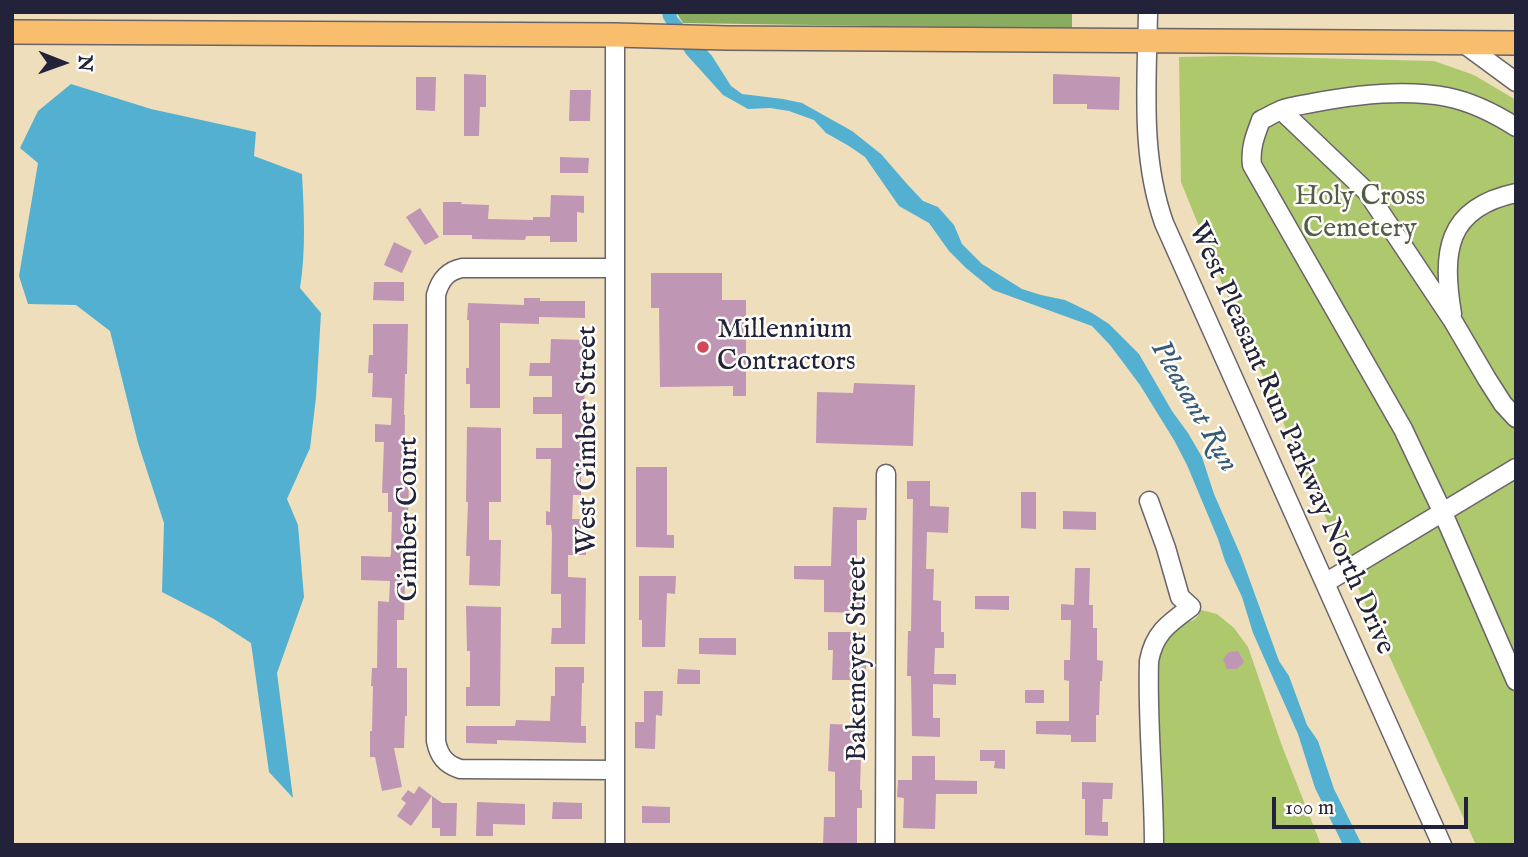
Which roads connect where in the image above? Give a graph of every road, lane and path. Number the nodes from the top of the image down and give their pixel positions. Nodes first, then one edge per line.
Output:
1 (1148, 12) edge
2 (12, 32) edge
3 (615, 36) junction
4 (1148, 41) junction
5 (1463, 43) junction
6 (1516, 43) edge
7 (1516, 82) edge
8 (1281, 110) junction
9 (1516, 127) edge
10 (1516, 193) edge
11 (615, 268) junction
12 (1453, 321) junction
13 (1516, 418) edge
14 (1516, 468) edge
15 (886, 474) dead end
16 (1149, 501) dead end
17 (1443, 513) junction
18 (1325, 583) junction
19 (1516, 681) edge
20 (615, 770) junction
21 (615, 845) edge
22 (885, 845) edge
23 (1154, 845) edge
24 (1441, 845) edge

1 - 4 street, West Pleasant Run Parkway North Drive
2 - 3 main road
3 - 4 main road
3 - 11 street, West Gimber Street
4 - 5 main road
4 - 18 street, West Pleasant Run Parkway North Drive
5 - 6 main road
5 - 7 street
8 - 9 street
8 - 12 street
8 - 17 street
10 - 12 street
11 - 20 street, West Gimber Street
11 - 20 street, Gimber Court
12 - 13 street
14 - 17 street
15 - 22 street, Bakemeyer Street
16 - 23 street
17 - 18 street
17 - 19 street
18 - 24 street, West Pleasant Run Parkway North Drive
20 - 21 street, West Gimber Street

